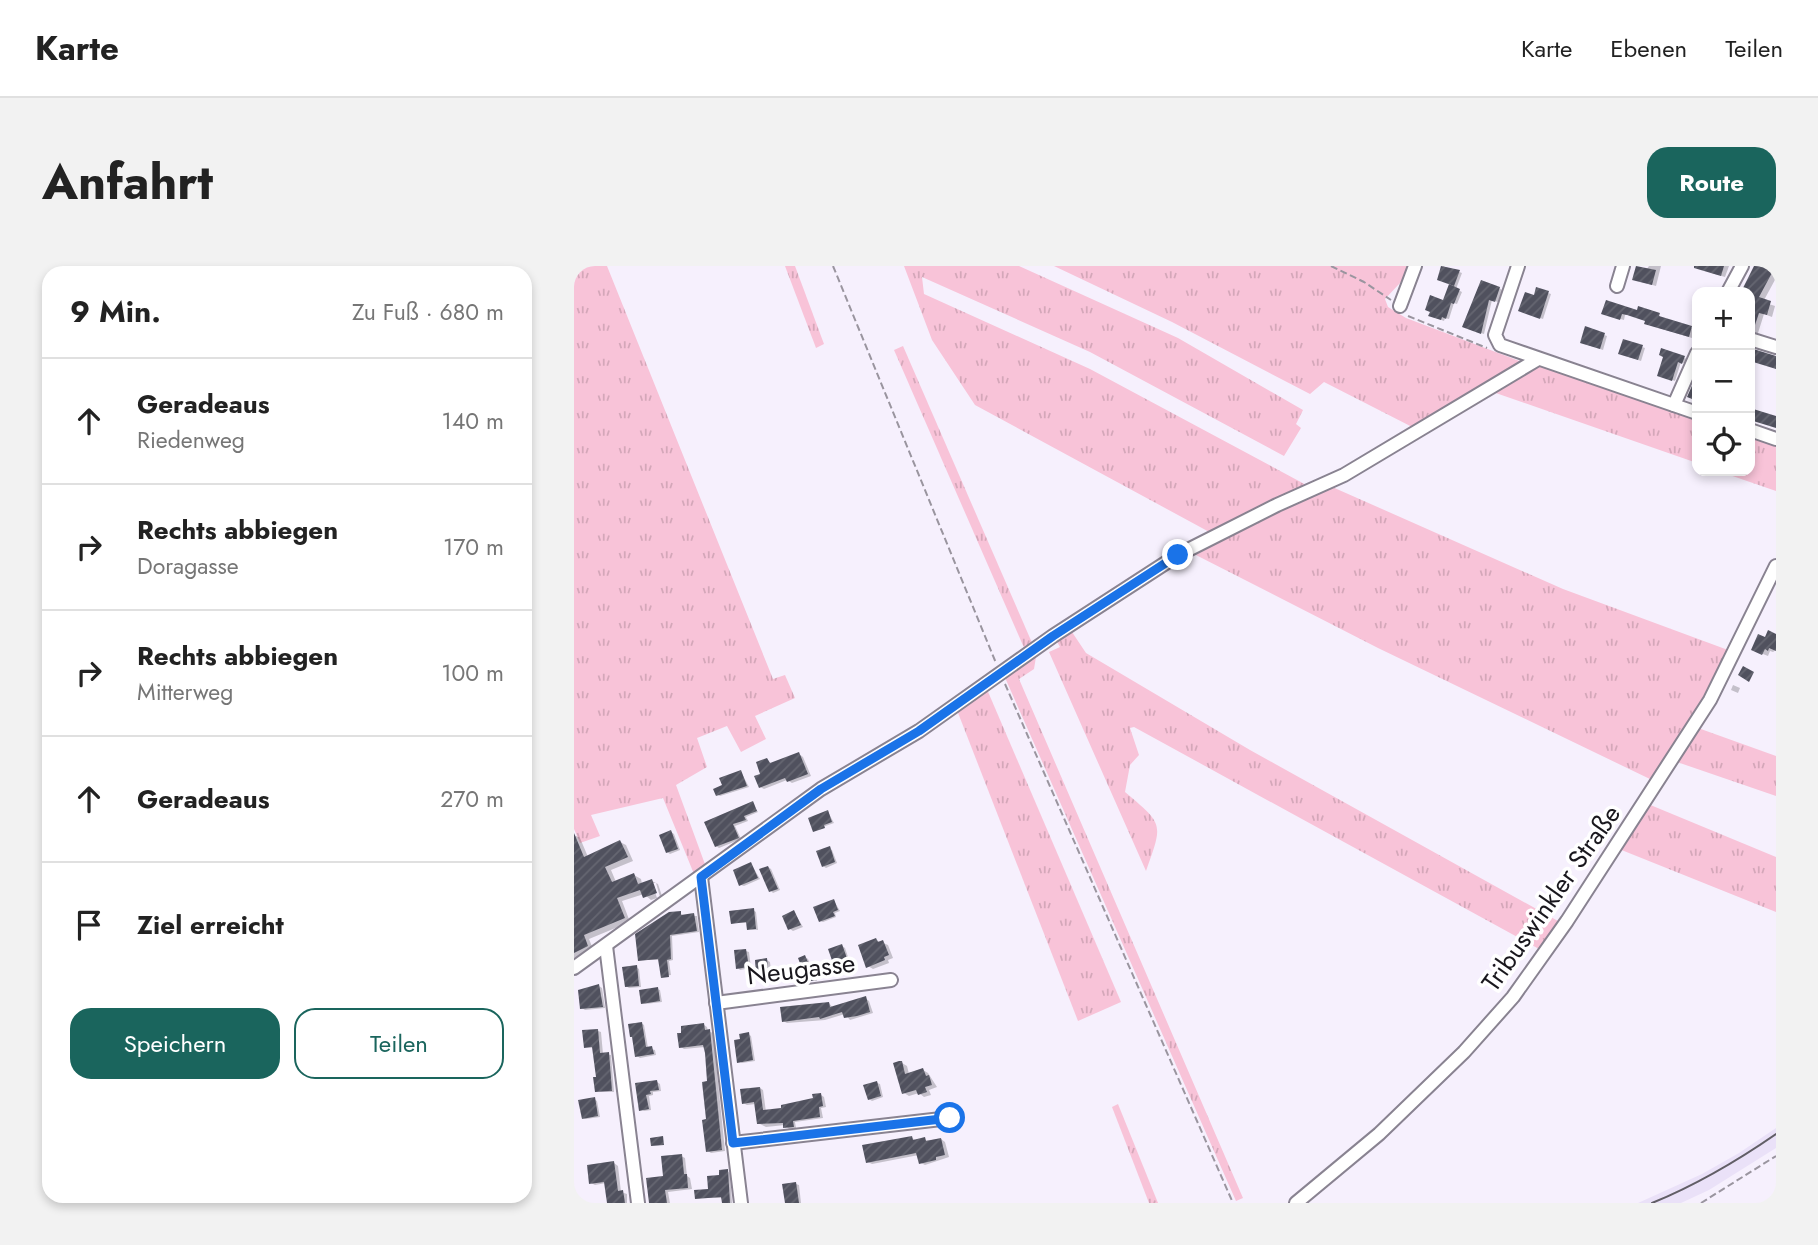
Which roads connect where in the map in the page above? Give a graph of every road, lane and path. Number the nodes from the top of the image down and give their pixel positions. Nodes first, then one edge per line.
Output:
1 (833, 266) edge
2 (1331, 266) edge
3 (1415, 266) edge
4 (1518, 266) edge
5 (1623, 266) edge
6 (1742, 266) edge
7 (1617, 286) dead end
8 (1731, 287) edge
9 (1400, 306) junction
10 (1755, 341) edge
11 (1776, 347) edge
12 (1489, 348) dead end
13 (1538, 359) junction
14 (1692, 364) edge
15 (1674, 405) junction
16 (1692, 410) edge
17 (1755, 432) edge
18 (1776, 439) edge
19 (1776, 566) edge
20 (1000, 672) junction
21 (701, 877) junction
22 (606, 946) junction
23 (574, 968) edge
24 (891, 980) dead end
25 (716, 1003) junction
26 (950, 1118) dead end
27 (733, 1143) junction
28 (1776, 1156) edge
29 (638, 1203) edge
30 (741, 1203) edge
31 (1233, 1203) edge
32 (1296, 1203) edge
33 (1701, 1203) edge

1 - 20 path
2 - 9 path
3 - 9 street
4 - 13 street
5 - 7 street
6 - 8 street
9 - 12 path
10 - 11 street
13 - 15 street
13 - 20 street
14 - 15 street
15 - 16 street
17 - 18 street
19 - 32 street, Tribuswinkler Straße
20 - 21 street
20 - 31 path
21 - 22 street
21 - 25 street
22 - 23 street
22 - 29 street
24 - 25 street, Neugasse
25 - 27 street
26 - 27 street
27 - 30 street
28 - 33 path

